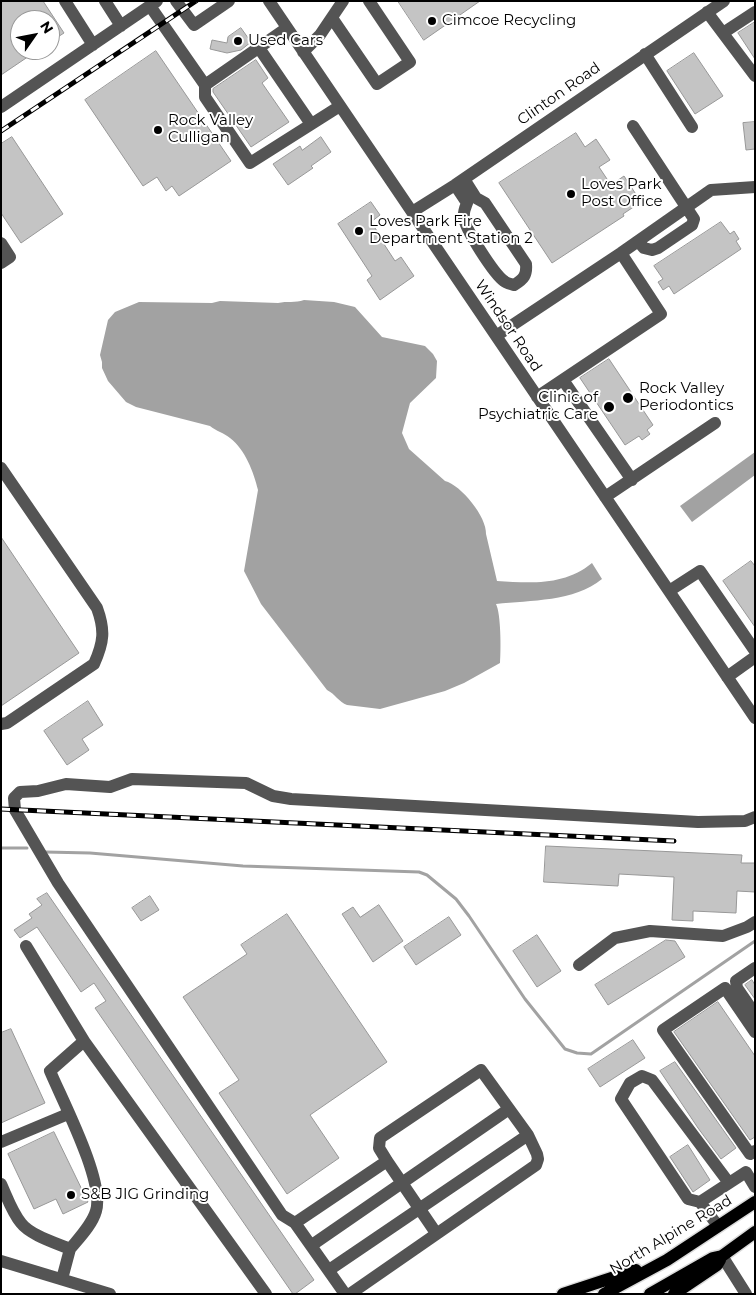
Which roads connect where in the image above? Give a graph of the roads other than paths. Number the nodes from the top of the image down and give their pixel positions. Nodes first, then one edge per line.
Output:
1 (65, 1) edge
2 (105, 1) edge
3 (176, 1) edge
4 (229, 1) edge
5 (269, 1) edge
6 (343, 1) edge
7 (369, 1) edge
8 (724, 1) edge
9 (153, 4) edge
10 (707, 12) junction
11 (755, 12) edge
12 (332, 18) junction
13 (122, 26) junction
14 (287, 28) junction
15 (723, 33) junction
16 (93, 44) junction
17 (260, 48) junction
18 (303, 52) junction
19 (645, 54) junction
20 (755, 76) edge
21 (205, 85) junction
22 (340, 106) junction
23 (1, 107) edge
24 (311, 124) junction
25 (633, 126) dead end
26 (692, 127) dead end
27 (459, 182) junction
28 (755, 186) edge
29 (686, 207) junction
30 (412, 212) junction
31 (638, 241) junction
32 (1, 243) edge
33 (621, 253) junction
34 (1, 263) edge
35 (496, 336) junction
36 (563, 380) junction
37 (538, 397) junction
38 (715, 423) dead end
39 (1, 468) edge
40 (632, 480) junction
41 (605, 498) junction
42 (669, 592) junction
43 (755, 651) edge
44 (755, 657) edge
45 (727, 677) junction
46 (755, 718) edge
47 (1, 724) edge
48 (755, 817) edge
49 (755, 922) edge
50 (26, 946) dead end
51 (579, 964) dead end
52 (754, 971) edge
53 (755, 1014) edge
54 (755, 1032) edge
55 (84, 1041) junction
56 (509, 1109) junction
57 (68, 1114) junction
58 (528, 1135) junction
59 (1, 1142) edge
60 (755, 1151) edge
61 (387, 1161) junction
62 (402, 1183) junction
63 (729, 1183) junction
64 (1, 1184) edge
65 (755, 1187) edge
66 (700, 1202) junction
67 (755, 1202) edge
68 (419, 1208) junction
69 (295, 1223) junction
70 (718, 1226) junction
71 (755, 1232) edge
72 (436, 1233) junction
73 (312, 1246) junction
74 (70, 1249) junction
75 (722, 1256) junction
76 (667, 1260) junction
77 (1, 1261) edge
78 (329, 1270) junction
79 (62, 1279) junction
80 (110, 1294) edge
81 (266, 1294) edge
82 (346, 1294) edge
83 (350, 1294) edge
84 (563, 1294) edge
85 (604, 1294) edge
86 (650, 1294) edge
87 (674, 1294) edge
88 (746, 1294) edge

1 - 16 street
2 - 13 street
3 - 4 street
5 - 14 street, Windsor Road
6 - 12 street
7 - 12 street
8 - 10 street, Clinton Road
9 - 13 street
9 - 21 street
10 - 15 street
10 - 19 street, Clinton Road
11 - 15 street
12 - 18 street
13 - 16 street
14 - 17 street
14 - 18 street, Windsor Road
15 - 20 street
16 - 23 street
17 - 21 street
17 - 24 street
18 - 22 street, Windsor Road
19 - 26 street
19 - 27 street, Clinton Road
21 - 24 street
22 - 24 street
22 - 30 street, Windsor Road
25 - 29 street
27 - 27 street
27 - 30 street, Clinton Road
28 - 29 street
29 - 31 street
29 - 31 street
30 - 35 street, Windsor Road
31 - 33 street
32 - 34 street
33 - 35 street
33 - 36 street
35 - 37 street, Windsor Road
36 - 37 street
36 - 40 street
37 - 41 street, Windsor Road
38 - 40 street
39 - 47 street
40 - 41 street
41 - 42 street, Windsor Road
42 - 43 street
42 - 45 street, Windsor Road
44 - 45 street
45 - 46 street, Windsor Road
48 - 69 street
49 - 51 street
50 - 55 street
52 - 53 street
54 - 60 street
55 - 57 street
55 - 81 street
56 - 58 street
56 - 61 street
56 - 62 street
57 - 59 street
57 - 74 street
58 - 68 street
58 - 72 street
61 - 62 street
61 - 69 street
62 - 68 street
62 - 73 street
63 - 65 street
63 - 66 street
63 - 66 street
64 - 74 street
66 - 70 street
67 - 70 main road, North Alpine Road
68 - 72 street
68 - 78 street
69 - 73 street
70 - 76 main road, North Alpine Road
71 - 75 main road
72 - 83 street
73 - 78 street
74 - 79 street
75 - 86 main road
75 - 87 main road
75 - 88 street
76 - 84 main road
76 - 85 main road, North Alpine Road
77 - 79 street
78 - 82 street
79 - 80 street

